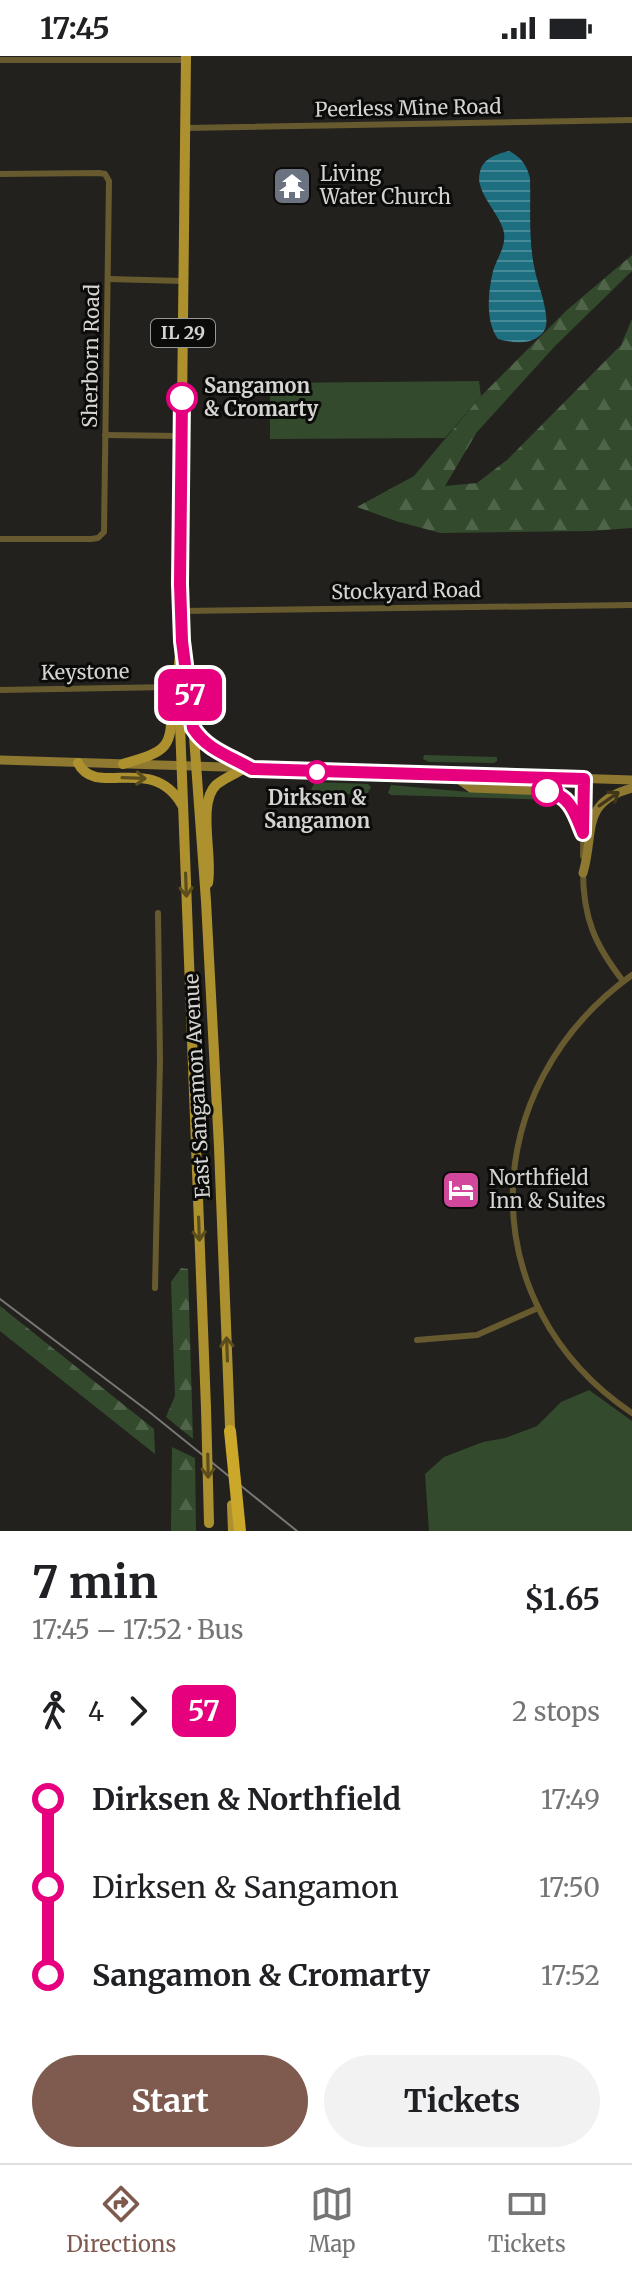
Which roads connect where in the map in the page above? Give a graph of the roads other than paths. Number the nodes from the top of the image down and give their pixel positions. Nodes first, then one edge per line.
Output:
1 (186, 58) edge
2 (0, 60) edge
3 (632, 120) edge
4 (185, 128) junction
5 (0, 174) edge
6 (108, 279) junction
7 (183, 281) junction
8 (105, 435) junction
9 (181, 436) junction
10 (0, 539) edge
11 (632, 605) edge
12 (181, 611) junction
13 (182, 641) junction
14 (178, 672) junction
15 (171, 687) junction
16 (0, 690) edge
17 (193, 728) junction
18 (0, 760) edge
19 (78, 763) junction
20 (123, 764) junction
21 (182, 767) junction
22 (195, 767) junction
23 (248, 769) junction
24 (453, 775) junction
25 (584, 779) junction
26 (632, 780) edge
27 (632, 788) edge
28 (183, 807) junction
29 (583, 833) junction
30 (583, 873) junction
31 (206, 901) junction
32 (158, 913) dead end
33 (632, 975) edge
34 (623, 981) junction
35 (155, 1288) dead end
36 (538, 1308) junction
37 (417, 1340) dead end
38 (632, 1413) edge
39 (230, 1429) junction
40 (209, 1527) edge
41 (233, 1531) edge
42 (240, 1531) edge

1 - 2 street
1 - 4 main road, East Sangamon Avenue / IL 29
3 - 4 street, Peerless Mine Road
4 - 7 main road, East Sangamon Avenue / IL 29
5 - 6 street, Sherborn Road
6 - 7 street
6 - 8 street, Sherborn Road
7 - 9 main road, East Sangamon Avenue / IL 29
8 - 9 street
8 - 10 street, Sherborn Road
9 - 12 main road, East Sangamon Avenue / IL 29
11 - 12 street, Stockyard Road
12 - 13 main road, East Sangamon Avenue / IL 29
13 - 14 main road, East Sangamon Avenue / IL 29
13 - 17 main road, East Sangamon Avenue / IL 29
14 - 15 main road
14 - 21 main road, East Sangamon Avenue / IL 29
15 - 16 street, Keystone
15 - 20 main road
17 - 22 main road, East Sangamon Avenue / IL 29
17 - 23 main road
18 - 19 street
19 - 20 street
19 -> 28 main road
20 - 21 street
21 - 22 street
21 - 28 main road, East Sangamon Avenue
22 - 23 street
22 - 31 main road, East Sangamon Avenue
23 - 24 street
23 - 31 main road
24 - 25 street
24 - 29 street
25 - 26 street
25 - 29 street
30 -> 27 street
28 -> 40 main road, East Sangamon Avenue, bridge
29 - 30 street
30 - 34 street
39 -> 31 main road, East Sangamon Avenue
32 - 35 street
33 - 34 street
34 - 36 street
36 - 37 street
36 - 38 street
39 - 41 main road, East Sangamon Avenue, bridge
39 - 42 highway, bridge

